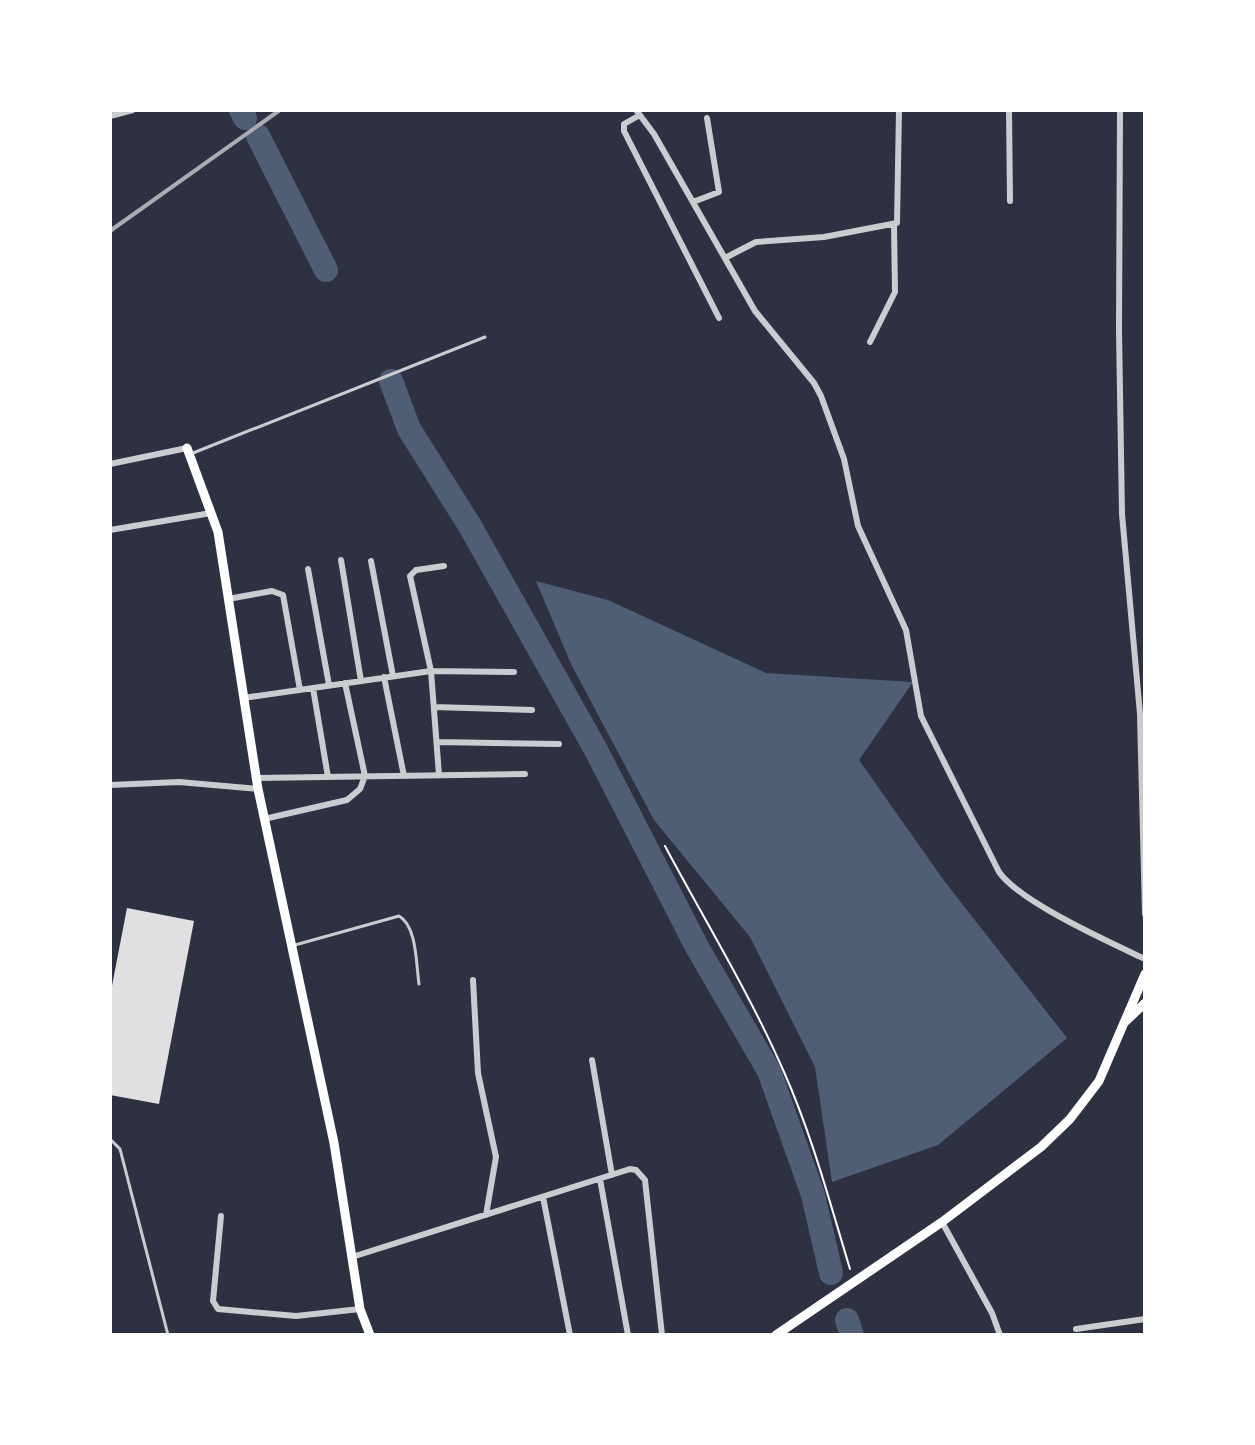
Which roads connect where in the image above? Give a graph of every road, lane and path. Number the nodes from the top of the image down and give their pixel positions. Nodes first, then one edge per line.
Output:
1 (133, 110) edge
2 (899, 110) edge
3 (1009, 110) edge
4 (1120, 110) edge
5 (638, 112) edge
6 (110, 116) edge
7 (707, 118) dead end
8 (1010, 201) dead end
9 (693, 202) junction
10 (894, 225) junction
11 (725, 258) junction
12 (719, 318) dead end
13 (485, 337) dead end
14 (870, 342) dead end
15 (188, 451) junction
16 (110, 464) edge
17 (211, 513) junction
18 (110, 530) edge
19 (341, 560) dead end
20 (371, 561) dead end
21 (444, 566) dead end
22 (308, 569) dead end
23 (228, 599) junction
24 (431, 671) junction
25 (514, 672) dead end
26 (393, 676) junction
27 (384, 677) junction
28 (361, 681) junction
29 (345, 683) junction
30 (329, 685) junction
31 (313, 688) junction
32 (300, 690) junction
33 (243, 698) junction
34 (434, 707) junction
35 (532, 710) dead end
36 (437, 742) junction
37 (559, 744) dead end
38 (525, 774) dead end
39 (439, 775) junction
40 (365, 776) junction
41 (404, 776) junction
42 (328, 777) junction
43 (257, 783) junction
44 (110, 785) edge
45 (264, 819) junction
46 (665, 846) dead end
47 (1145, 914) edge
48 (292, 947) junction
49 (1145, 959) edge
50 (1145, 974) edge
51 (473, 980) dead end
52 (419, 984) dead end
53 (1145, 1003) edge
54 (1124, 1023) junction
55 (592, 1060) dead end
56 (110, 1139) edge
57 (612, 1175) junction
58 (600, 1179) junction
59 (543, 1197) junction
60 (486, 1215) junction
61 (221, 1216) dead end
62 (942, 1222) junction
63 (352, 1257) junction
64 (853, 1281) junction
65 (360, 1309) junction
66 (1145, 1319) edge
67 (1076, 1329) dead end
68 (168, 1335) edge
69 (370, 1335) edge
70 (570, 1335) edge
71 (628, 1335) edge
72 (662, 1335) edge
73 (776, 1335) edge
74 (1000, 1335) edge

1 - 6 street
2 - 10 street
3 - 8 street
4 - 47 street
5 - 9 street
5 - 12 street
7 - 9 street
9 - 11 street
10 - 11 street
10 - 14 street
11 - 49 street
13 - 15 lane
15 - 16 street
15 - 17 main road
17 - 18 street
17 - 23 main road
19 - 28 street
20 - 26 street
21 - 24 street
22 - 30 street
23 - 32 street
23 - 33 main road
24 - 25 street
24 - 26 street
24 - 34 street
26 - 27 street
27 - 28 street
27 - 41 street
28 - 29 street
29 - 30 street
29 - 40 street
30 - 31 street
31 - 32 street
31 - 42 street
32 - 33 street
33 - 43 main road
34 - 35 street
34 - 36 street
36 - 37 street
36 - 39 street
38 - 39 street
39 - 41 street
40 - 41 street
40 - 42 street
40 - 45 street
42 - 43 street
43 - 44 street
43 - 45 main road
45 - 48 main road
46 - 64 path
48 - 52 lane
48 - 63 main road
50 - 54 main road
51 - 60 street
53 - 54 main road
54 - 62 main road
55 - 57 street
56 - 68 lane
57 - 58 street
57 - 72 street
58 - 59 street
58 - 71 street
59 - 60 street
59 - 70 street
60 - 63 street
61 - 65 street
62 - 64 main road
62 - 74 street
63 - 65 main road
64 - 73 main road
65 - 69 main road
66 - 67 street

